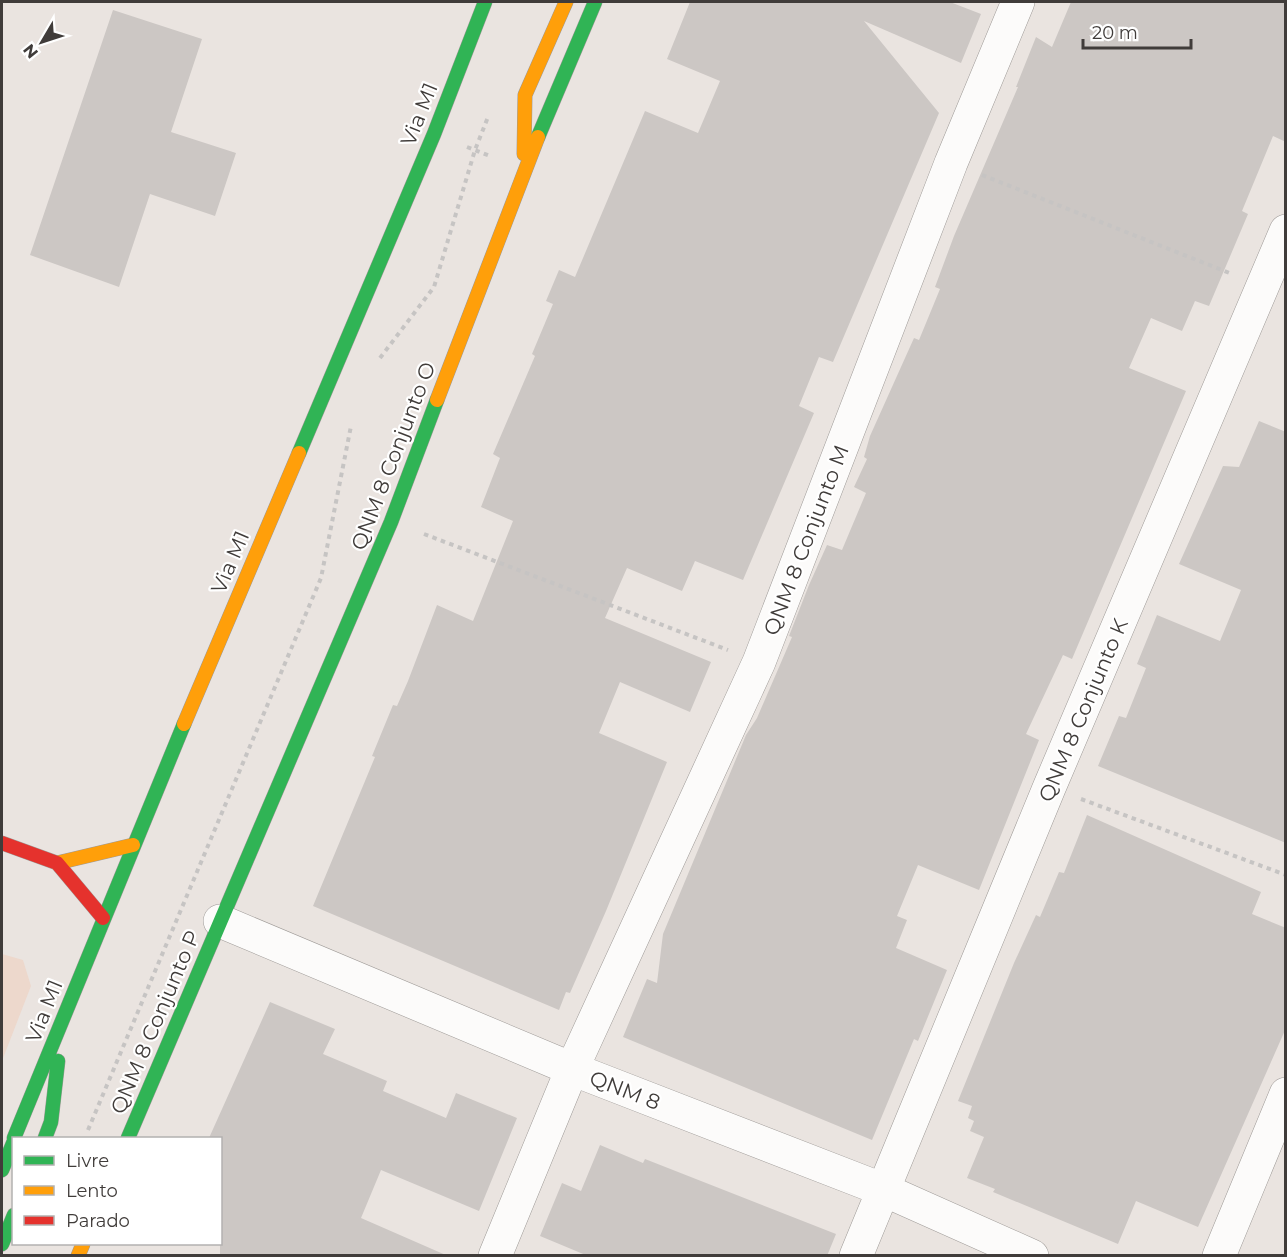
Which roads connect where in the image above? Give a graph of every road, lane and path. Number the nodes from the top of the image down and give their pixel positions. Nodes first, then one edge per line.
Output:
1 (485, 2) edge
2 (566, 2) edge
3 (595, 2) edge
4 (1017, 2) edge
5 (492, 107) dead end
6 (434, 134) junction
7 (475, 150) junction
8 (951, 164) junction
9 (524, 171) junction
10 (1286, 231) edge
11 (1263, 286) junction
12 (377, 362) dead end
13 (354, 415) dead end
14 (391, 522) junction
15 (759, 662) junction
16 (1049, 788) junction
17 (2, 843) edge
18 (133, 845) junction
19 (57, 863) junction
20 (1286, 875) edge
21 (104, 918) junction
22 (220, 921) junction
23 (62, 1023) junction
24 (572, 1070) junction
25 (1286, 1094) edge
26 (15, 1137) edge
27 (45, 1137) edge
28 (83, 1137) edge
29 (128, 1137) edge
30 (12, 1145) edge
31 (2, 1170) edge
32 (884, 1190) junction
33 (12, 1220) edge
34 (2, 1244) edge
35 (495, 1256) edge
36 (856, 1256) edge
37 (1032, 1256) edge
38 (1219, 1256) edge

1 - 6 main road, Via M1
2 - 9 main road
3 - 9 main road, QNM 8 Conjunto O
4 - 8 street, QNM 8 Conjunto M
5 - 7 path
6 - 7 path
6 - 18 main road, Via M1
7 - 9 path
7 - 12 path
8 - 11 path
8 - 15 street, QNM 8 Conjunto M
9 - 14 main road, QNM 8 Conjunto O
10 - 11 street, QNM 8 Conjunto K
11 - 16 street, QNM 8 Conjunto K
13 - 28 path
14 - 15 path
14 - 22 main road, QNM 8 Conjunto O
15 - 24 street, QNM 8 Conjunto M
16 - 20 path
16 - 32 street, QNM 8 Conjunto K
17 - 19 main road
18 - 19 main road
18 - 21 main road, Via M1
19 - 21 main road
21 - 23 main road, Via M1
22 - 24 street, QNM 8
22 - 29 main road, QNM 8 Conjunto P
23 - 26 main road, Via M1
23 - 27 main road
24 - 32 street, QNM 8
24 - 35 street, QNM 8 Conjunto M
25 - 38 street
30 - 31 main road, Via M1
32 - 36 street, QNM 8 Conjunto K
32 - 37 street, QNM 8
33 - 34 main road

